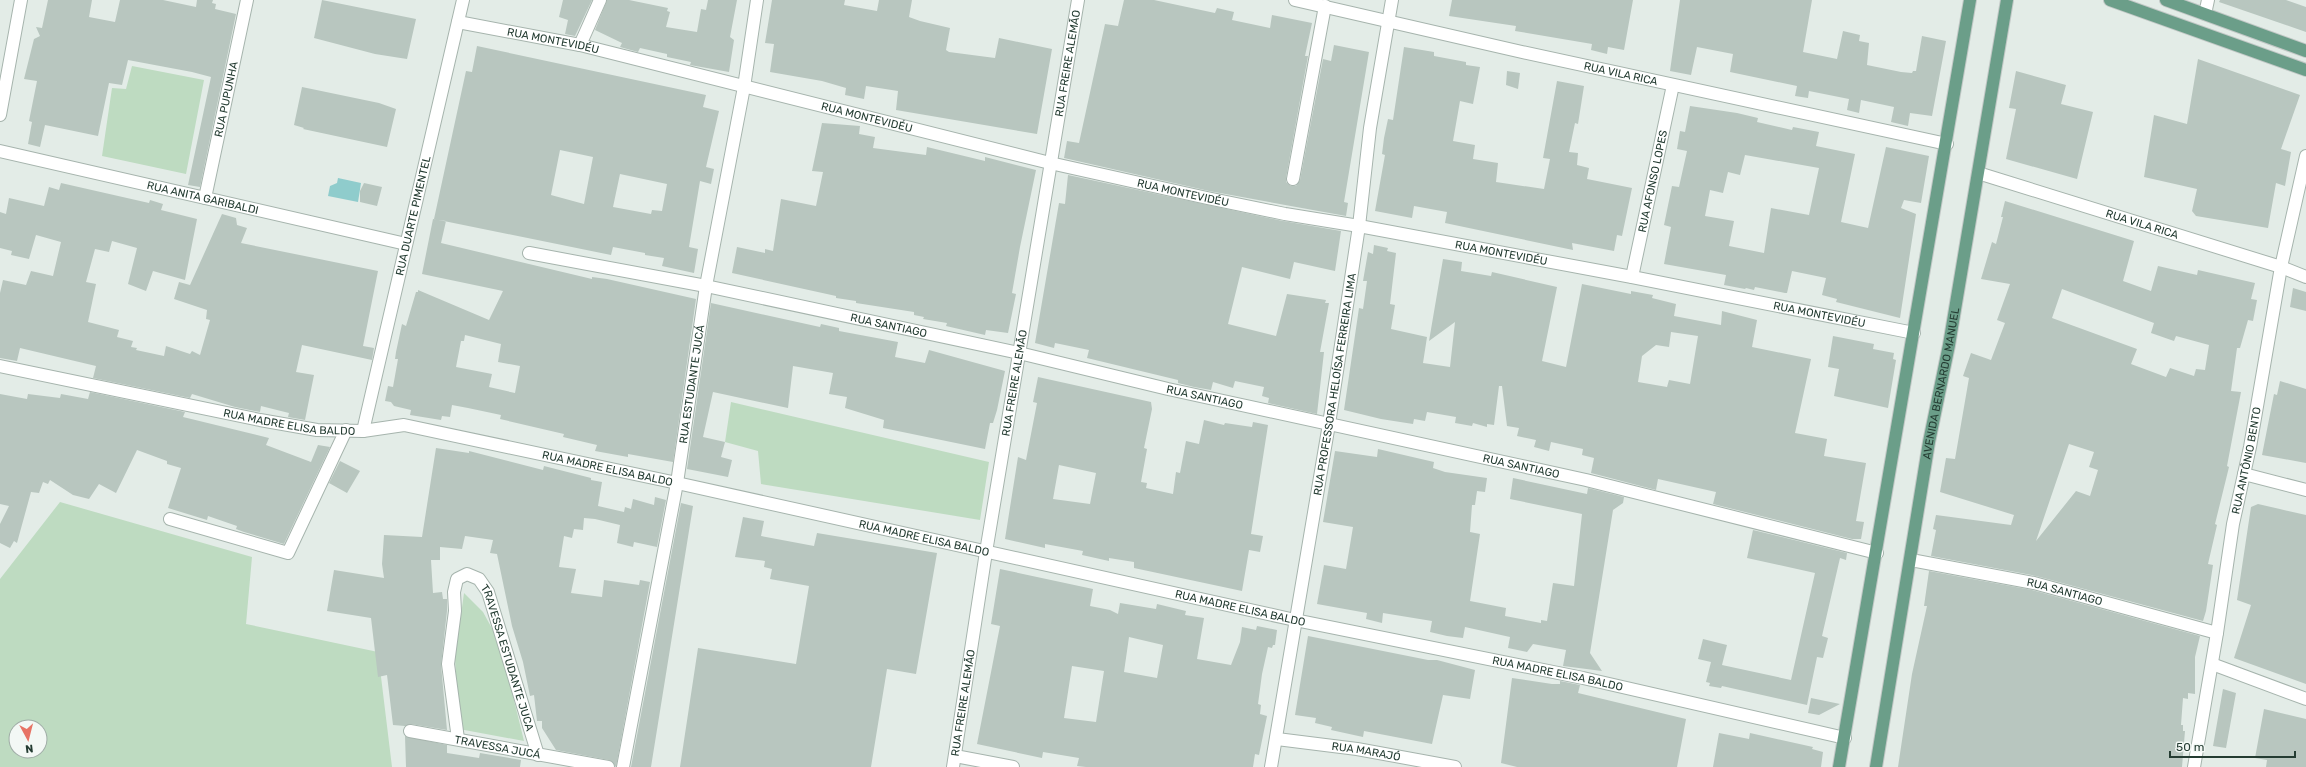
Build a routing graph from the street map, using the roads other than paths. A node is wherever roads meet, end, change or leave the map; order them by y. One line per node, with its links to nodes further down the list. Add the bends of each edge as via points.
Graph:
1 (21, 0): 23 (street)
2 (247, 0): 30 (street, RUA PUPUNHA)
3 (463, 0): 17 (street, RUA DUARTE PIMENTEL)
4 (600, 0): 18 (street)
5 (757, 0): 22 (street, RUA ESTUDANTE JUCÁ)
6 (1078, 0): 27 (street, RUA FREIRE ALEMÃO)
7 (1295, 0): 14 (street, RUA VILA RICA)
8 (1392, 0): 16 (street, RUA PROFESSORA HELOÍSA FERREIRA LIMA)
9 (1970, 0): 24 (main road)
10 (2008, 0): 28 (main road, AVENIDA BERNARDO MANUEL)
11 (2110, 0): 20 (main road)
12 (2166, 0): 15 (main road)
13 (2208, 0): 15 (street)
14 (1325, 6): 16 (street, RUA VILA RICA); 29 (street)
15 (2205, 14): 19 (main road)
16 (1389, 20): 21 (street, RUA VILA RICA); 31 (street, RUA PROFESSORA HELOÍSA FERREIRA LIMA, via 1370,128)
17 (458, 22): 18 (street, RUA MONTEVIDÉU); 32 (street, RUA DUARTE PIMENTEL)
18 (580, 44): 22 (street, RUA MONTEVIDÉU)
19 (2306, 51)
20 (2306, 70)
21 (1673, 85): 24 (street, RUA VILA RICA); 35 (street, RUA AFONSO LOPES)
22 (744, 87): 27 (street, RUA MONTEVIDÉU); 37 (street, RUA ESTUDANTE JUCÁ)
23 (0, 116)
24 (1947, 144): 38 (main road)
25 (0, 151): 30 (street, RUA ANITA GARIBALDI)
26 (2306, 156): 34 (street, RUA ANTÔNIO BENTO)
27 (1050, 163): 31 (street, RUA MONTEVIDÉU, via 1285,214); 39 (street, RUA FREIRE ALEMÃO)
28 (1978, 173): 34 (street, RUA VILA RICA); 50 (main road, AVENIDA BERNARDO MANUEL, via 1949,345 1929,442)
29 (1293, 179)
30 (205, 198): 32 (street, RUA ANITA GARIBALDI)
31 (1359, 226): 35 (street, RUA MONTEVIDÉU); 41 (street, RUA PROFESSORA HELOÍSA FERREIRA LIMA)
32 (406, 244): 43 (street, RUA DUARTE PIMENTEL)
33 (529, 253): 37 (street, RUA SANTIAGO)
34 (2281, 267): 36 (street, RUA VILA RICA); 44 (street, RUA ANTÔNIO BENTO)
35 (1632, 277): 38 (street, RUA MONTEVIDÉU)
36 (2306, 277)
37 (706, 286): 39 (street, RUA SANTIAGO); 45 (street, RUA ESTUDANTE JUCÁ)
38 (1914, 333): 49 (main road)
39 (1019, 353): 41 (street, RUA SANTIAGO); 48 (street, RUA FREIRE ALEMÃO)
40 (0, 366): 42 (street, RUA MADRE ELISA BALDO, via 260,420 317,430)
41 (1329, 424): 49 (street, RUA SANTIAGO, via 1586,480); 51 (street, RUA PROFESSORA HELOÍSA FERREIRA LIMA)
42 (346, 430): 43 (street, RUA MADRE ELISA BALDO); 47 (street, via 288,553)
43 (364, 431): 45 (street, RUA MADRE ELISA BALDO, via 404,425)
44 (2244, 474): 46 (street); 52 (street, RUA ANTÔNIO BENTO, via 2233,524)
45 (677, 483): 48 (street, RUA MADRE ELISA BALDO); 62 (street, RUA ESTUDANTE JUCÁ)
46 (2306, 490)
47 (170, 519)
48 (986, 552): 51 (street, RUA MADRE ELISA BALDO); 60 (street, RUA FREIRE ALEMÃO)
49 (1877, 553): 57 (main road)
50 (1911, 560): 52 (street, RUA SANTIAGO, via 2034,583); 67 (main road, AVENIDA BERNARDO MANUEL)
51 (1295, 620): 57 (street, RUA MADRE ELISA BALDO, via 1583,678); 58 (street, RUA PROFESSORA HELOÍSA FERREIRA LIMA)
52 (2217, 633): 53 (street, RUA ANTÔNIO BENTO)
53 (2212, 664): 54 (street); 68 (street, RUA ANTÔNIO BENTO)
54 (2306, 699)
55 (410, 731): 56 (street, TRAVESSA JUCÁ)
56 (458, 738): 59 (street, TRAVESSA JUCÁ); 59 (street, TRAVESSA ESTUDANTE JUCA, via 448,664 455,611 454,592 457,579 467,574 479,579 488,592)
57 (1845, 738): 66 (main road)
58 (1277, 739): 64 (street, RUA PROFESSORA HELOÍSA FERREIRA LIMA); 65 (street, RUA MARAJÓ, via 1357,749)
59 (538, 755): 61 (street, TRAVESSA JUCÁ)
60 (954, 761): 63 (street)
61 (608, 767)
62 (623, 767)
63 (1013, 767)
64 (1272, 767)
65 (1455, 767)
66 (1839, 767)
67 (1876, 767)
68 (2194, 767)

